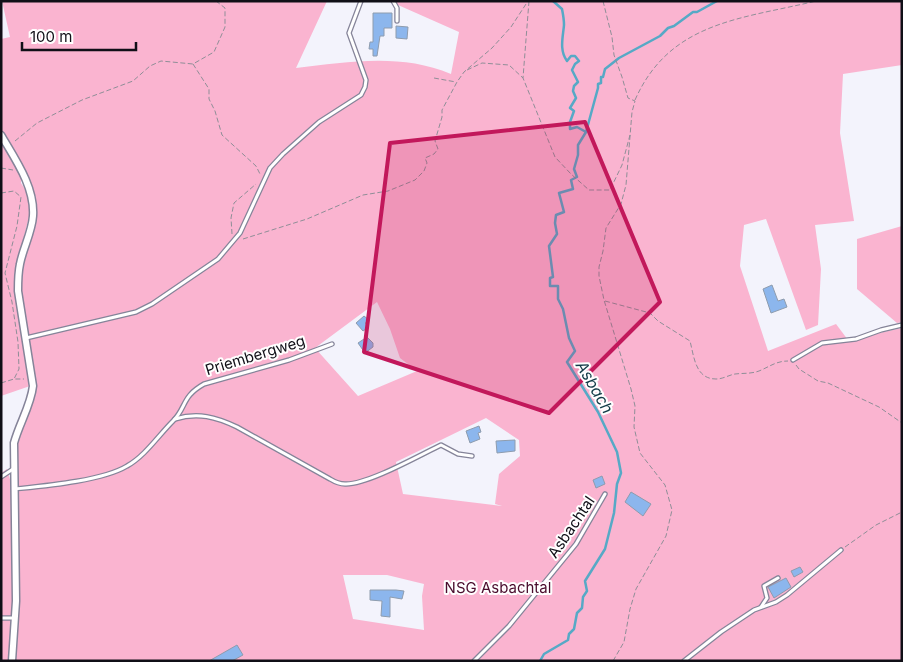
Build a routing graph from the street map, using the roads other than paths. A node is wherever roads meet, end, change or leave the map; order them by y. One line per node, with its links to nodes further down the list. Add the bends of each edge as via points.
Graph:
1 (361, 1): 6 (lane, via 349,33 366,80 364,92 319,122 270,168 247,220 218,259 145,309)
2 (393, 1): 3 (lane, via 397,8)
3 (397, 21)
4 (1, 135): 6 (street, via 21,171 33,204 33,217 18,277)
5 (902, 325): 8 (lane, via 856,339 822,343)
6 (26, 338): 11 (street, via 32,378 30,400 14,443)
7 (332, 344): 9 (lane, Priembergweg, via 204,384 187,396)
8 (793, 360)
9 (175, 419): 10 (lane, via 197,415 222,420 330,479 346,484 365,480 441,445 458,454); 13 (lane, Priembergweg, via 137,459 117,471 78,481)
10 (472, 456)
11 (13, 469): 12 (lane); 13 (street)
12 (1, 477)
13 (15, 489): 19 (street)
14 (605, 494): 21 (lane, Asbachtal, via 576,544 509,626)
15 (841, 550): 17 (lane, via 792,591)
16 (778, 578): 17 (lane, via 764,586 767,598)
17 (760, 608): 22 (lane, via 721,632)
18 (1, 618): 19 (lane)
19 (15, 618): 20 (street)
20 (12, 661)
21 (474, 661)
22 (684, 661)

